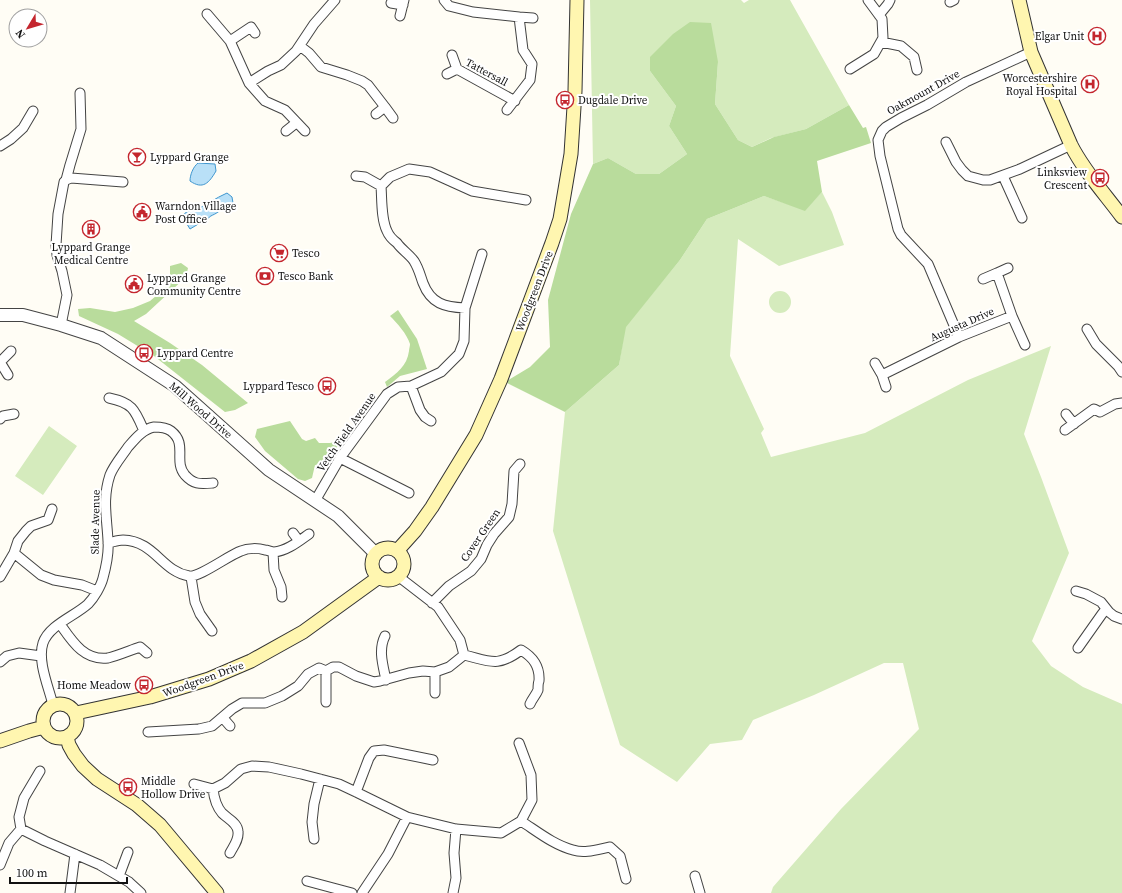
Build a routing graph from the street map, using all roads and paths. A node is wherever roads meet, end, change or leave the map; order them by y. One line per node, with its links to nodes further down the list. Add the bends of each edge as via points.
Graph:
1 (335, 0): 18 (street, via 314,24)
2 (444, 0): 9 (street, via 449,6)
3 (577, 0): 85 (main road, Woodgreen Drive, via 571,154 560,219 501,379 476,435 432,507)
4 (868, 0): 11 (street)
5 (890, 0): 11 (street)
6 (1019, 0): 19 (main road)
7 (403, 2): 8 (street); 12 (street)
8 (391, 3)
9 (460, 4): 13 (street, via 473,12)
10 (207, 14): 16 (street)
11 (879, 15): 17 (street, via 882,19)
12 (400, 16)
13 (519, 17): 14 (street); 27 (street, via 523,50 532,64 530,80)
14 (533, 18)
15 (251, 27): 16 (street)
16 (230, 42): 25 (street)
17 (881, 42): 22 (street, via 874,54); 23 (street, via 901,46 914,57)
18 (300, 46): 25 (street, via 281,65); 28 (street, via 321,67 368,85)
19 (1031, 52): 37 (main road); 56 (street, Oakmount Drive, via 966,82 886,127 878,140 898,229 928,264)
20 (452, 56): 21 (street)
21 (457, 69): 24 (street, Tattersall); 27 (street, Tattersall)
22 (850, 69)
23 (917, 70)
24 (447, 74)
25 (249, 83): 33 (street, via 265,101 285,110)
26 (80, 93): 41 (street, via 81,129)
27 (515, 101): 29 (street)
28 (385, 107): 31 (street); 32 (street)
29 (507, 110)
30 (33, 111): 38 (street, via 23,128)
31 (376, 114)
32 (393, 118)
33 (296, 123): 34 (street); 35 (street)
34 (286, 131)
35 (305, 131)
36 (946, 142): 40 (street, via 956,162 968,176 990,180)
37 (1071, 145): 40 (street); 45 (main road)
38 (0, 146)
39 (356, 176): 43 (street, via 365,177)
40 (1003, 176): 46 (street)
41 (66, 180): 42 (street, via 70,178); 54 (street, via 60,199 56,238 57,254 67,295)
42 (123, 182)
43 (381, 186): 44 (street, via 390,177 409,170 430,172 472,191); 51 (street, via 387,232 419,268 427,293 437,302 449,307)
44 (526, 200)
45 (1122, 217)
46 (1022, 218)
47 (482, 254): 51 (street, Vetch Field Avenue)
48 (1008, 268): 49 (street)
49 (997, 273): 50 (street); 53 (street, Augusta Drive)
50 (983, 279)
51 (465, 308): 64 (street, Vetch Field Avenue, via 464,341 459,354 441,372)
52 (0, 315): 54 (street, Mill Wood Drive, via 23,315)
53 (1012, 316): 56 (street, Augusta Drive); 57 (street)
54 (61, 325): 79 (street, Mill Wood Drive, via 101,338 175,386 269,470)
55 (1087, 329): 61 (street, via 1096,344)
56 (959, 337): 63 (street, Augusta Drive)
57 (1025, 345)
58 (11, 351): 59 (street)
59 (0, 362): 62 (street)
60 (875, 363): 63 (street)
61 (1122, 372)
62 (8, 375)
63 (882, 376): 65 (street)
64 (411, 386): 71 (street, via 420,410 425,418); 75 (street, Vetch Field Avenue, via 398,387 387,394)
65 (886, 387)
66 (109, 398): 74 (street, via 127,403)
67 (1122, 403): 72 (street, via 1100,412 1094,409)
68 (14, 414): 70 (street)
69 (1066, 414): 72 (street)
70 (0, 419)
71 (431, 421)
72 (1074, 424): 73 (street)
73 (1065, 430)
74 (144, 431): 77 (street, via 154,427 168,429 177,436 182,471 191,481); 84 (street, Slade Avenue, via 131,444 110,474 105,513)
75 (340, 458): 78 (street); 79 (street, Vetch Field Avenue)
76 (520, 464): 96 (street, Cover Green, via 514,471 512,504 508,517 471,571 448,586)
77 (213, 483)
78 (409, 493)
79 (315, 501): 88 (street, Mill Wood Drive, via 338,516)
80 (52, 509): 87 (street, via 52,522 31,526 18,541)
81 (293, 533): 83 (street)
82 (309, 534): 83 (street)
83 (299, 541): 86 (street, via 284,550)
84 (108, 543): 91 (street, via 122,540 144,545 169,568); 93 (street, Slade Avenue, via 103,578)
85 (397, 551): 88 (main road, via 386,549); 89 (main road, via 404,560)
86 (273, 552): 91 (street, via 263,549 242,550); 95 (street, via 274,570)
87 (14, 553): 90 (street); 93 (street, via 41,575)
88 (376, 554): 92 (main road, via 373,566)
89 (400, 575): 92 (main road, via 392,580); 96 (street)
90 (0, 577)
91 (190, 577): 100 (street, via 195,602)
92 (379, 577): 114 (main road, Woodgreen Drive, via 303,632 251,662 209,679 150,697)
93 (97, 591): 99 (street, Slade Avenue, via 89,603)
94 (1076, 591): 97 (street, via 1101,602)
95 (282, 597)
96 (432, 602): 104 (street, via 460,640)
97 (1106, 609): 98 (street); 102 (street)
98 (1122, 619)
99 (60, 624): 103 (street, via 81,651 94,657 108,658 140,647); 105 (street, Slade Avenue, via 49,632 43,643)
100 (212, 631)
101 (385, 636): 109 (street, via 382,641 381,658)
102 (1078, 648)
103 (147, 653)
104 (464, 655): 108 (street, via 449,667); 112 (street, via 487,662 500,661 512,657 521,650 532,657 539,674 538,690)
105 (41, 656): 106 (street, via 20,653 7,656); 113 (street, Slade Avenue)
106 (0, 662)
107 (326, 671): 109 (street, via 339,667 374,682); 111 (street); 115 (street, via 319,668 308,674 298,686 282,696 265,702 242,703 232,708)
108 (435, 672): 109 (street, via 409,673); 110 (street)
109 (386, 680)
110 (435, 693)
111 (326, 702)
112 (530, 704)
113 (53, 705): 114 (main road, via 70,706); 117 (main road, via 46,711)
114 (76, 712): 119 (main road, via 76,730)
115 (223, 718): 116 (street); 118 (street, via 212,726 198,730)
116 (230, 726)
117 (44, 727): 119 (main road, via 50,734 59,738); 120 (main road)
118 (148, 732)
119 (67, 737): 145 (main road, via 74,754 83,766 160,825)
120 (0, 741)
121 (519, 743): 131 (street, via 531,775 532,800)
122 (433, 760): 129 (street, via 384,750 374,751)
123 (40, 771): 125 (street)
124 (320, 779): 128 (street, via 269,767 252,766 241,769); 129 (street); 134 (street, via 312,822)
125 (34, 782): 127 (street); 132 (street, via 24,798 19,817)
126 (194, 784): 128 (street)
127 (42, 787)
128 (213, 789): 136 (street, via 214,800 221,812 235,824 238,832 237,841)
129 (356, 792): 130 (street)
130 (407, 817): 133 (street); 147 (street, via 388,854)
131 (521, 821): 133 (street, via 501,833); 141 (street, via 551,841 574,851 610,847 620,856)
132 (21, 829): 137 (street); 138 (street, via 9,843)
133 (456, 829): 148 (street, via 456,878)
134 (314, 839)
135 (128, 852): 139 (street)
136 (230, 853)
137 (75, 854): 139 (street); 143 (street)
138 (0, 866)
139 (119, 876): 144 (street)
140 (695, 876): 149 (street)
141 (626, 879)
142 (308, 881): 146 (street)
143 (70, 893)
144 (141, 893)
145 (217, 893)
146 (352, 893)
147 (362, 893)
148 (453, 893)
149 (700, 893)

